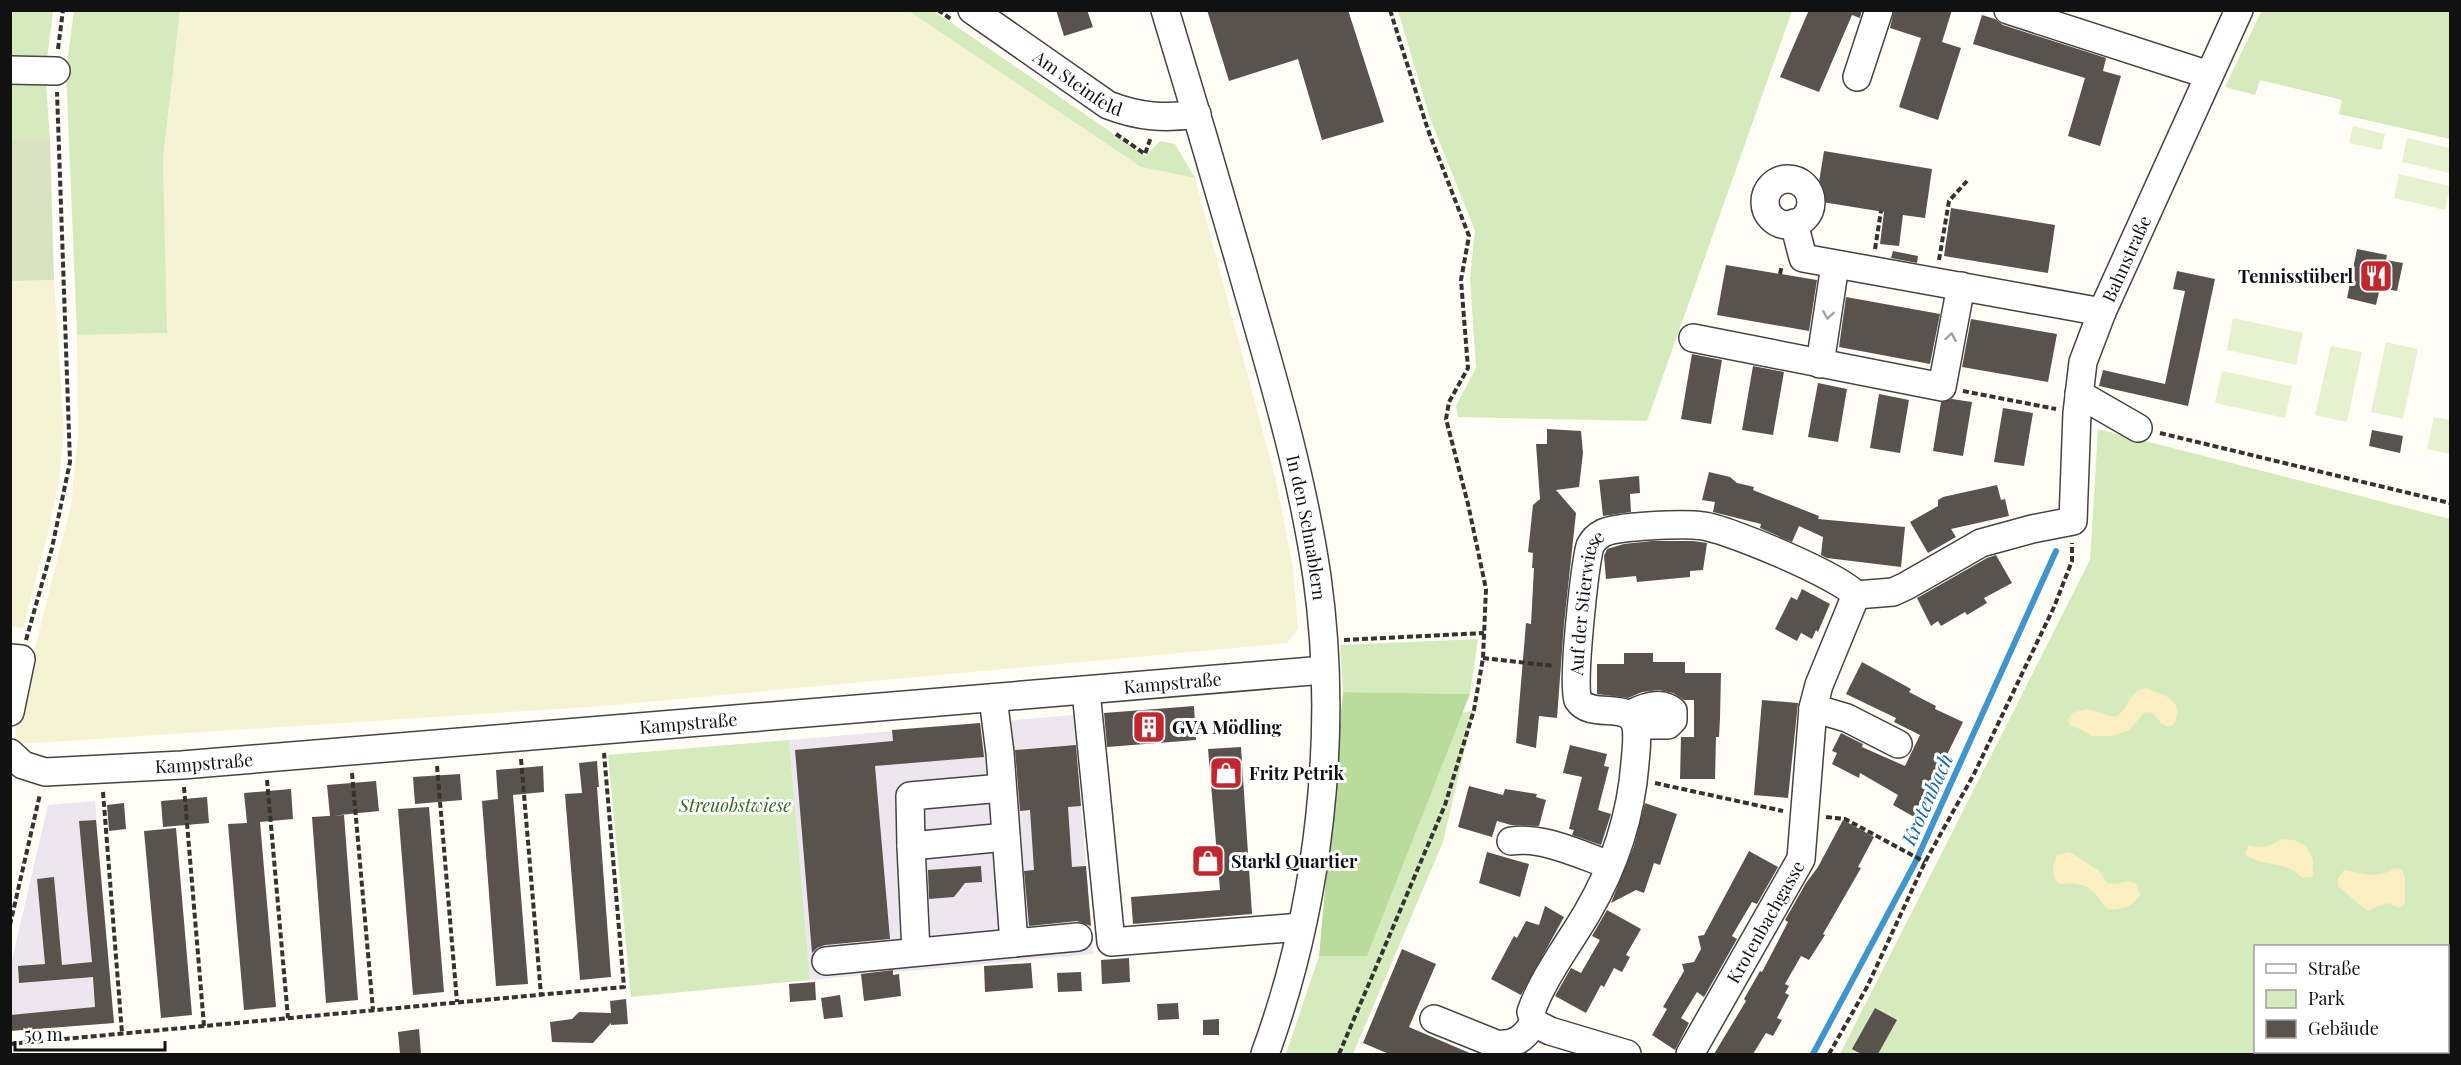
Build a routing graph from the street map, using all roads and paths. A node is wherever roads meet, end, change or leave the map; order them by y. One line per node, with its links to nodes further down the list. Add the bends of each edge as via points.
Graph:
1 (63, 10): 9 (path)
2 (972, 10): 12 (street, Am Steinfeld, via 1108,105 1157,118)
3 (1166, 10): 12 (street, In den Schnablern)
4 (1390, 10): 28 (path, via 1428,130 1469,236 1461,280 1468,368 1449,402 1446,419 1486,589)
5 (1879, 10): 10 (street)
6 (2008, 10): 11 (street)
7 (2239, 10): 11 (street, Bahnstraße)
8 (10, 70): 9 (street)
9 (56, 71): 30 (path, via 70,462 52,548)
10 (1857, 77)
11 (2207, 86): 19 (street, Bahnstraße, via 2135,252)
12 (1197, 114): 29 (street, In den Schnablern, via 1284,414 1305,506)
13 (1967, 181): 18 (path, via 1949,201)
14 (1881, 211): 17 (path)
15 (1794, 223): 16 (street, via 1793,257)
16 (1835, 265): 17 (street); 21 (street, one-way to 21)
17 (1871, 270): 18 (street)
18 (1948, 284): 19 (street); 22 (street, one-way to 18)
19 (2102, 312): 23 (street, Bahnstraße, via 2083,362)
20 (1693, 338): 21 (street)
21 (1820, 364): 22 (street)
22 (1942, 387): 23 (path)
23 (2078, 404): 24 (street); 26 (street, Bahnstraße)
24 (2138, 428): 25 (path)
25 (2451, 503)
26 (2073, 521): 27 (street, via 1981,543 1893,592); 54 (path, via 2072,561 2054,608 1974,774)
27 (1856, 595): 32 (street, Auf der Stierwiese, via 1830,577 1714,528 1676,525 1611,531 1594,539 1590,546); 36 (street, Krotenbachgasse)
28 (1484, 633): 29 (path); 31 (path)
29 (1323, 639): 33 (street, In den Schnablern)
30 (16, 658): 37 (street)
31 (1483, 658): 32 (path); 72 (path, via 1474,710 1445,805)
32 (1576, 668): 48 (street, Auf der Stierwiese, via 1579,702 1632,720)
33 (1324, 669): 34 (street, Kampstraße); 57 (street, In den Schnablern, via 1325,738 1320,803)
34 (1086, 691): 35 (street, Kampstraße); 57 (street, via 1111,942)
35 (993, 698): 38 (street, Kampstraße); 49 (street)
36 (1813, 708): 41 (street, via 1847,718); 50 (street, Krotenbachgasse)
37 (10, 712)
38 (602, 731): 39 (street, Kampstraße); 62 (path, via 624,987)
39 (520, 737): 40 (street, Kampstraße); 62 (path)
40 (435, 744): 42 (street, Kampstraße); 63 (path)
41 (1898, 744)
42 (350, 751): 44 (street, Kampstraße); 64 (path)
43 (10, 753): 47 (street, via 23,765)
44 (265, 758): 45 (street, Kampstraße); 65 (path)
45 (182, 765): 46 (street, Kampstraße); 68 (path)
46 (101, 770): 47 (street, Kampstraße); 69 (path)
47 (49, 772): 56 (path)
48 (1634, 778): 50 (path); 55 (street, Auf der Stierwiese, via 1628,814)
49 (1002, 788): 51 (street); 53 (street, via 910,796)
50 (1805, 815): 54 (path, via 1845,819); 74 (street, Krotenbachgasse, via 1803,849 1796,869)
51 (1006, 837): 53 (street); 59 (street)
52 (1511, 842): 55 (street, via 1536,841)
53 (911, 846): 60 (street)
54 (1925, 862): 75 (path, via 1867,987)
55 (1610, 865): 67 (street, Auf der Stierwiese, via 1601,889 1533,1007)
56 (10, 925)
57 (1301, 927): 71 (street, In den Schnablern)
58 (1078, 936): 59 (street)
59 (1014, 943): 60 (street)
60 (916, 952): 61 (street)
61 (826, 961)
62 (541, 995): 63 (path)
63 (457, 1002): 64 (path)
64 (373, 1010): 65 (path)
65 (288, 1018): 68 (path)
66 (1434, 1019): 67 (street, via 1507,1045 1518,1042)
67 (1534, 1023): 73 (street)
68 (204, 1026): 69 (path)
69 (122, 1033): 70 (path)
70 (10, 1044)
71 (1265, 1054)
72 (1339, 1054)
73 (1628, 1054)
74 (1690, 1054)
75 (1829, 1054)

